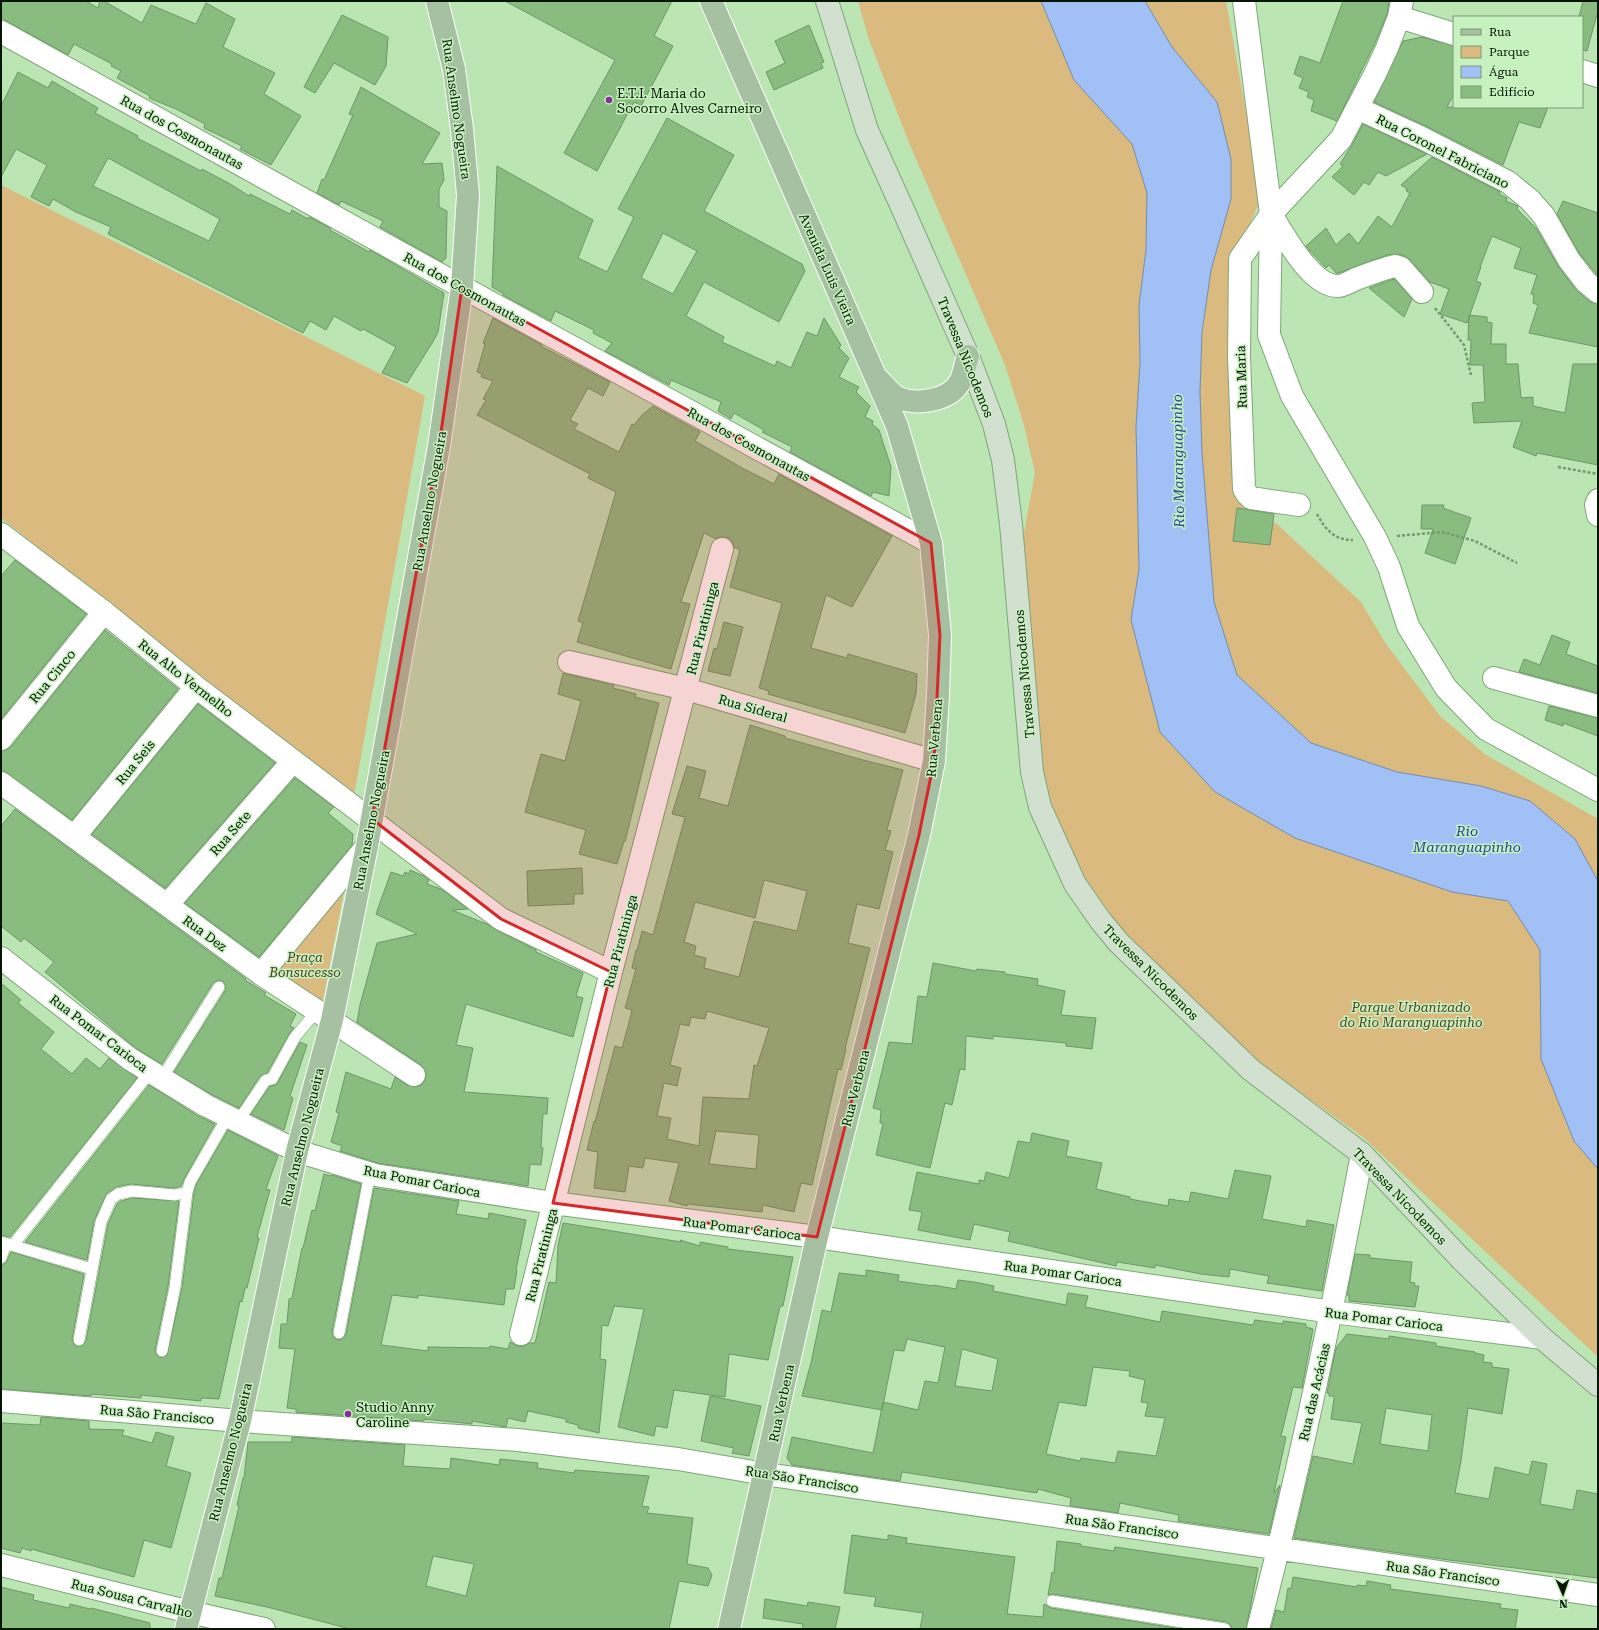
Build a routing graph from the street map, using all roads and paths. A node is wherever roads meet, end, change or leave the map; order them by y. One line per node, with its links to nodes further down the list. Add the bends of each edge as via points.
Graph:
1 (437, 1): 12 (main road, Rua Anselmo Nogueira, via 454,69 468,195)
2 (711, 1): 17 (main road, Avenida Luís Vieira)
3 (827, 1): 15 (main road, Travessa Nicodemos, via 867,130)
4 (1244, 1): 11 (street)
5 (1400, 9): 7 (street); 10 (street, Rua Maria, via 1375,74)
6 (1, 32): 12 (street, Rua dos Cosmonautas)
7 (1453, 34)
8 (1583, 71): 9 (street)
9 (1598, 76)
10 (1357, 108): 11 (street, Rua Maria, via 1342,139); 14 (street, Rua Coronel Fabriciano, via 1508,182 1530,200 1544,216 1569,260 1586,282)
11 (1271, 214): 13 (street, via 1294,251 1323,282 1331,286 1341,286 1395,266 1401,268); 21 (street, Rua Maria, via 1240,259 1239,357 1244,489 1251,498); 23 (street, via 1269,335 1292,396)
12 (462, 287): 25 (street, Rua dos Cosmonautas); 39 (main road, Rua Anselmo Nogueira, via 439,446)
13 (1422, 292): 16 (path, via 1464,345)
14 (1598, 292)
15 (968, 356): 17 (main road, via 961,381 950,392 932,400 914,401 896,397); 52 (main road, Travessa Nicodemos, via 994,424 1003,460 1011,524 1032,772 1040,807 1073,878 1100,920 1119,943 1251,1070)
16 (1471, 375)
17 (875, 377): 25 (main road, Avenida Luís Vieira, via 897,426)
18 (1558, 467): 19 (path)
19 (1598, 474)
20 (1598, 500): 22 (street)
21 (1299, 505): 23 (path, via 1313,508 1325,528 1340,539)
22 (1598, 515)
23 (1375, 537): 27 (path, via 1442,532 1475,541); 38 (street, via 1389,567 1408,626 1446,688 1486,729)
24 (4, 543): 28 (street, Rua Alto Vermelho)
25 (931, 543): 36 (main road, Rua Verbena, via 940,635)
26 (722, 549): 32 (street, Rua Piratininga)
27 (1517, 563)
28 (104, 612): 31 (street, Rua Alto Vermelho); 34 (street, Rua Cinco)
29 (569, 662): 32 (street, Rua Sideral)
30 (1494, 678): 33 (street)
31 (196, 687): 35 (street, Rua Alto Vermelho); 40 (street, Rua Seis)
32 (686, 689): 36 (street, Rua Sideral); 44 (street, Rua Piratininga)
33 (1598, 706)
34 (1, 739)
35 (293, 761): 39 (street, Rua Alto Vermelho); 42 (street, Rua Sete)
36 (934, 761): 56 (main road, Rua Verbena, via 919,835)
37 (1, 783): 40 (street, Rua Dez)
38 (1598, 790)
39 (372, 819): 41 (main road, Rua Anselmo Nogueira); 44 (street, Rua Alto Vermelho, via 501,919)
40 (74, 837): 42 (street, Rua Dez)
41 (367, 846): 45 (street); 47 (main road, Rua Anselmo Nogueira)
42 (167, 905): 45 (street, Rua Dez)
43 (1, 958): 48 (street, Rua Pomar Carioca, via 130,1060)
44 (611, 972): 55 (street, Rua Piratininga)
45 (261, 974): 47 (street, Rua Dez)
46 (219, 987): 48 (lane)
47 (324, 1015): 49 (street, Rua Dez); 50 (lane, via 296,1038 272,1079 266,1080); 51 (main road, Rua Anselmo Nogueira)
48 (156, 1075): 50 (street, Rua Pomar Carioca); 57 (lane)
49 (414, 1075)
50 (233, 1119): 51 (street, Rua Pomar Carioca); 54 (lane, via 190,1182)
51 (297, 1151): 53 (street, Rua Pomar Carioca); 68 (main road, Rua Anselmo Nogueira)
52 (1362, 1154): 60 (street, Rua das Acácias); 63 (main road, Travessa Nicodemos, via 1462,1260)
53 (370, 1173): 55 (street, Rua Pomar Carioca); 61 (lane)
54 (187, 1192): 59 (lane, via 175,1195 132,1191 118,1194 111,1199 101,1222); 65 (lane, via 175,1287)
55 (553, 1204): 56 (street, Rua Pomar Carioca); 62 (street, Rua Piratininga)
56 (817, 1237): 60 (street, Rua Pomar Carioca); 69 (main road, Rua Verbena)
57 (7, 1244): 58 (lane); 59 (lane)
58 (1, 1258)
59 (92, 1268): 64 (lane)
60 (1332, 1312): 63 (street, Rua Pomar Carioca); 70 (street, Rua das Acácias)
61 (339, 1333)
62 (521, 1334)
63 (1542, 1338): 66 (main road, Travessa Nicodemos)
64 (79, 1340)
65 (162, 1351)
66 (1598, 1385)
67 (1, 1401): 68 (street, Rua São Francisco)
68 (240, 1421): 69 (street, Rua São Francisco, via 518,1440 678,1459); 74 (main road, Rua Anselmo Nogueira)
69 (765, 1474): 70 (street, Rua São Francisco); 76 (main road, Rua Verbena)
70 (1279, 1549): 72 (street, Rua São Francisco); 78 (street, Rua das Acácias)
71 (1, 1566): 74 (street, Rua Sousa Carvalho)
72 (1598, 1595)
73 (1052, 1601): 77 (lane)
74 (188, 1621): 75 (street, Rua Sousa Carvalho)
75 (264, 1629)
76 (729, 1629)
77 (1225, 1629)
78 (1258, 1629)

